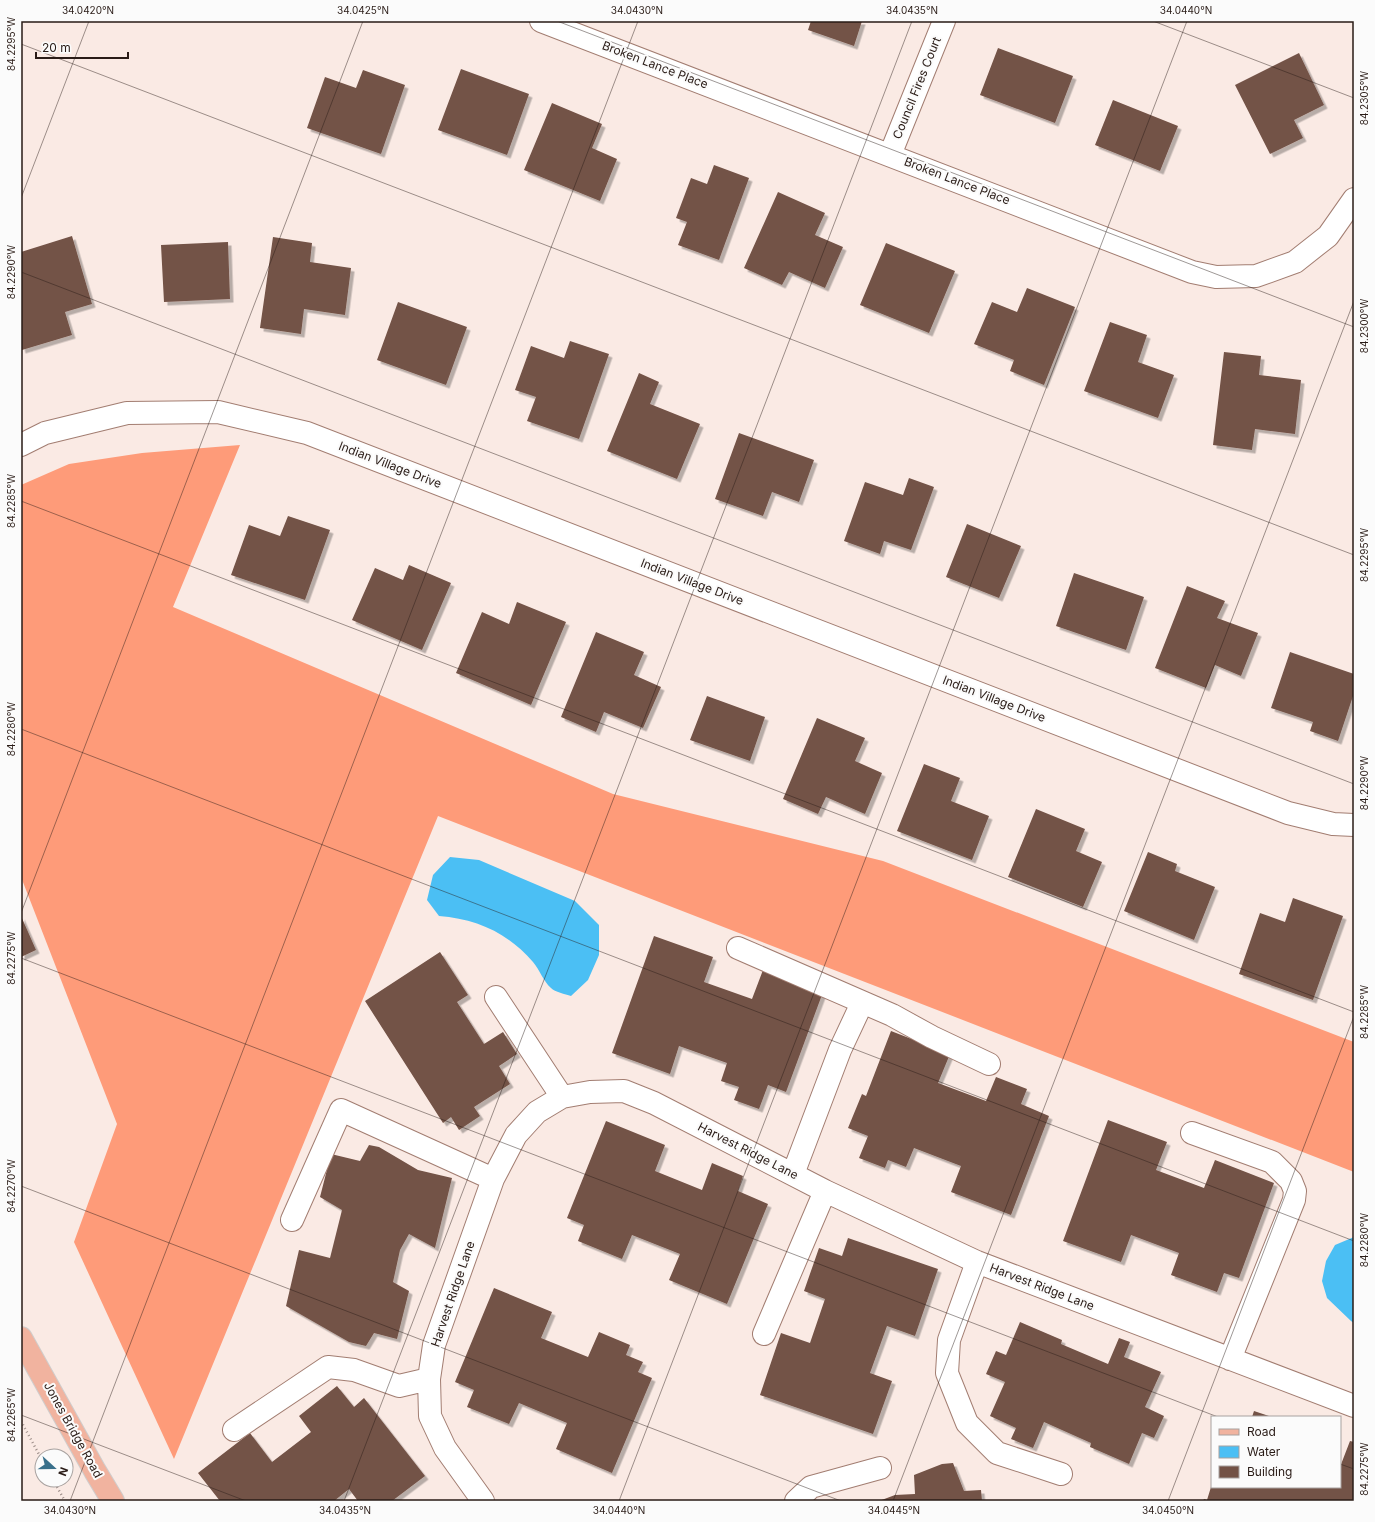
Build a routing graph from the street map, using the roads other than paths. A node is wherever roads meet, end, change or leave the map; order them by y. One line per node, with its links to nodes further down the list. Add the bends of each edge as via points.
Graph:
1 (541, 21): 3 (street, Broken Lance Place)
2 (944, 21): 3 (street, Council Fires Court)
3 (890, 155): 4 (street, Broken Lance Place, via 1192,272 1216,277 1256,276 1294,262 1328,236)
4 (1353, 204)
5 (21, 445): 6 (street, Indian Village Drive, via 45,433 127,413 218,412 307,433 1288,813 1333,824)
6 (1354, 825)
7 (738, 948): 9 (street)
8 (496, 998): 11 (street)
9 (862, 1003): 10 (street, via 892,1015); 13 (street, via 840,1050)
10 (988, 1064)
11 (562, 1097): 13 (street, Harvest Ridge Lane, via 590,1092 624,1091 654,1103); 14 (street, Harvest Ridge Lane, via 537,1112 516,1135)
12 (1192, 1133): 20 (street, via 1272,1162 1291,1181 1295,1191 1294,1200)
13 (793, 1174): 15 (street, Harvest Ridge Lane)
14 (493, 1179): 16 (street, via 341,1110); 21 (street, Harvest Ridge Lane, via 434,1345)
15 (825, 1191): 17 (street, Harvest Ridge Lane); 18 (street)
16 (292, 1220)
17 (977, 1262): 20 (street, Harvest Ridge Lane); 25 (street, via 949,1340 947,1373 967,1424 997,1453)
18 (764, 1334)
19 (21, 1338): 26 (main road, Jones Bridge Road)
20 (1230, 1359): 22 (street, Harvest Ridge Lane)
21 (429, 1379): 23 (street, via 399,1386 354,1370 328,1367); 27 (street, Harvest Ridge Lane, via 430,1416 445,1448)
22 (1354, 1406)
23 (234, 1430)
24 (880, 1468): 28 (street, via 811,1487)
25 (1061, 1474)
26 (114, 1501)
27 (483, 1501)
28 (796, 1501)

